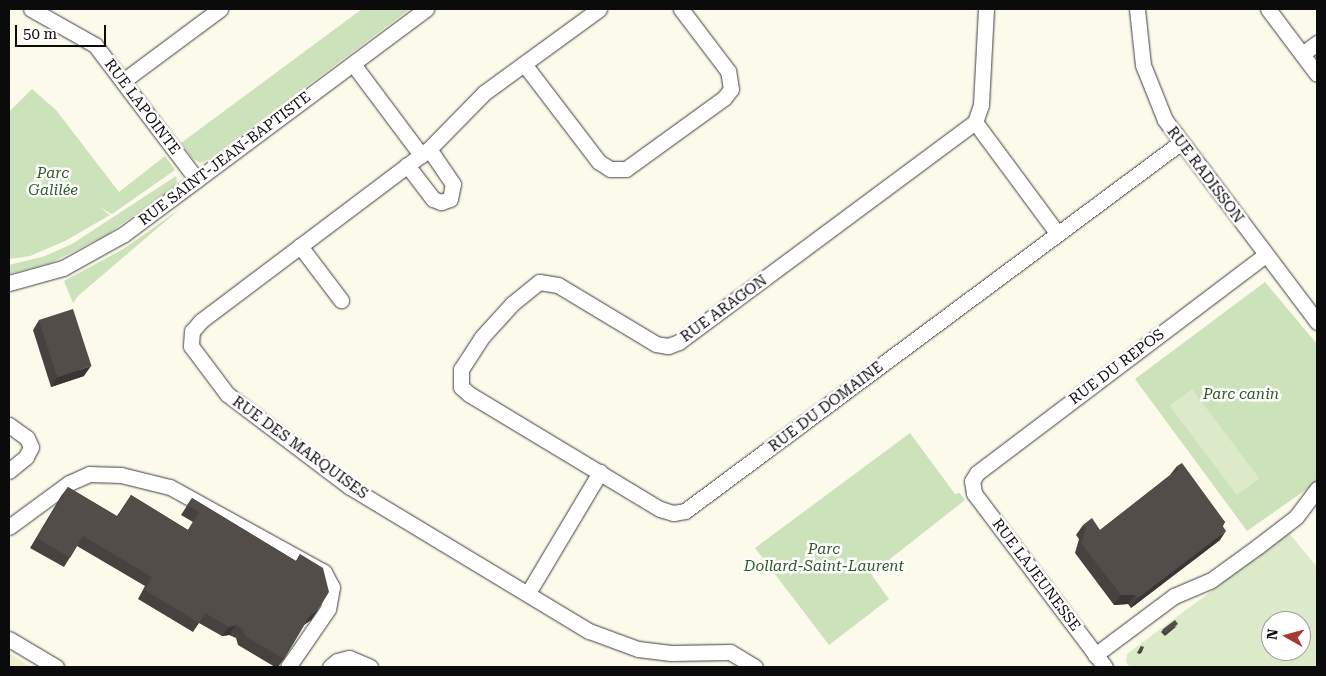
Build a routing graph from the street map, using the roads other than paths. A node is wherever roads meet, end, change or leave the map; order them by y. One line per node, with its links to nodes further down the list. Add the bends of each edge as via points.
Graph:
1 (31, 9): 14 (street, RUE LAPOINTE, via 92,42)
2 (220, 9): 14 (street)
3 (426, 9): 11 (street, RUE SAINT-JEAN-BAPTISTE)
4 (599, 9): 12 (street, RUE DES MARQUISES)
5 (681, 9): 12 (street, via 728,71 731,89 724,98 626,169 610,169 599,162)
6 (986, 9): 15 (street, via 981,105)
7 (1137, 9): 16 (street, RUE RADISSON, via 1138,42 1146,77 1159,110)
8 (1268, 9): 10 (street)
9 (1317, 43): 10 (street)
10 (1302, 54): 13 (street)
11 (353, 64): 17 (street); 19 (street, RUE SAINT-JEAN-BAPTISTE)
12 (524, 64): 17 (street, RUE DES MARQUISES, via 481,96)
13 (1317, 74)
14 (123, 81): 19 (street, RUE LAPOINTE)
15 (975, 122): 20 (street); 26 (street, RUE ARAGON, via 679,342 668,346 656,344 558,285 543,282 532,286 490,326 463,366)
16 (1180, 143): 20 (street, RUE DU DOMAINE); 22 (street, RUE RADISSON)
17 (425, 152): 18 (street, RUE DES MARQUISES); 18 (street, via 453,184 450,198 441,202 433,199)
18 (407, 165): 21 (street, RUE DES MARQUISES)
19 (197, 180): 23 (street, RUE SAINT-JEAN-BAPTISTE, via 97,251 54,271)
20 (1058, 234): 29 (street, RUE DU DOMAINE, via 690,509 677,513 664,511)
21 (300, 246): 24 (street); 33 (street, RUE DES MARQUISES, via 195,325 190,338 194,352 226,394 350,488)
22 (1265, 255): 25 (street, RUE RADISSON); 30 (street, RUE DU REPOS, via 977,473)
23 (9, 283)
24 (341, 300)
25 (1317, 322)
26 (459, 380): 29 (street, RUE DU DOMAINE, via 468,394)
27 (9, 425): 28 (street, via 27,438 31,447 26,457)
28 (9, 471)
29 (600, 472): 33 (street)
30 (972, 481): 35 (street, RUE LAJEUNESSE, via 974,493)
31 (1317, 489): 35 (street, via 1296,517 1257,547 1210,581 1174,596)
32 (9, 527): 37 (street, via 69,483 90,474 121,475 170,487 324,572 332,587 328,609)
33 (528, 593): 40 (street, RUE DES MARQUISES, via 612,641 671,653 730,652)
34 (9, 639): 36 (street)
35 (1095, 654): 41 (street, RUE LAJEUNESSE)
36 (56, 667)
37 (288, 667)
38 (330, 667): 39 (street, via 349,658)
39 (370, 667)
40 (755, 667)
41 (1105, 667)

